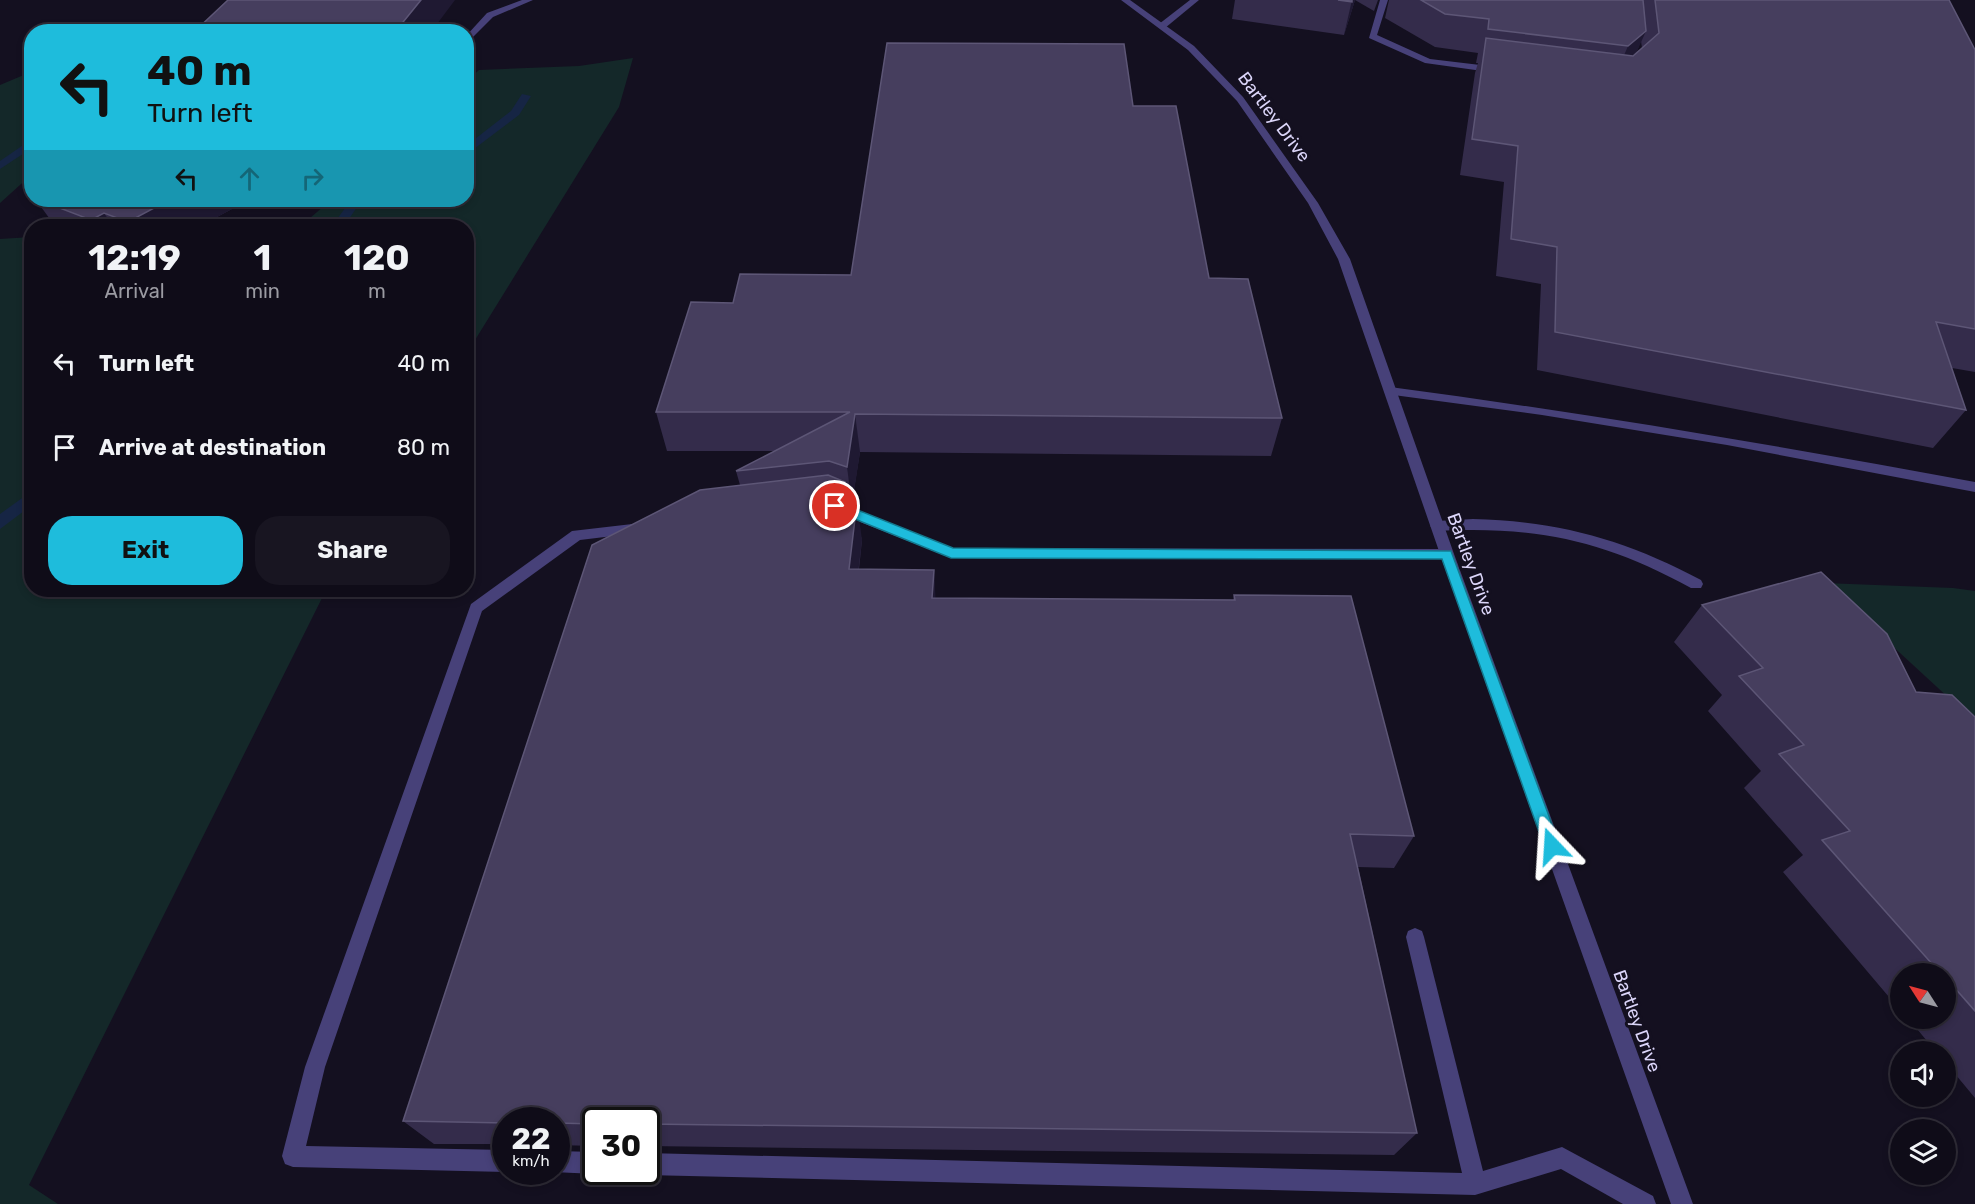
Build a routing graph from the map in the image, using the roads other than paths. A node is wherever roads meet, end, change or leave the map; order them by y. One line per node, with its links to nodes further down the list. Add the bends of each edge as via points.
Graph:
1 (529, 0): 6 (street, via 490,15)
2 (1125, 0): 5 (street, Bartley Drive)
3 (1195, 0): 5 (street)
4 (1384, 0): 7 (street, via 1372,36 1428,61)
5 (1162, 26): 8 (street, Bartley Drive, via 1191,48 1240,99 1313,203 1344,259)
6 (474, 33)
7 (1510, 72)
8 (1390, 391): 9 (street, via 1716,439); 12 (street, Bartley Drive)
9 (1975, 487)
10 (823, 507): 13 (street, via 835,506 951,553)
11 (659, 526): 16 (street, via 577,535 476,608 315,1067 294,1156)
12 (1437, 526): 13 (street, Bartley Drive); 14 (street, via 1482,522 1564,531 1641,554)
13 (1447, 554): 20 (street, Bartley Drive)
14 (1696, 584)
15 (1415, 937): 18 (street)
16 (492, 1161)
17 (660, 1164): 18 (street)
18 (1474, 1184): 19 (street, via 1562,1158)
19 (1645, 1204)
20 (1682, 1204)

